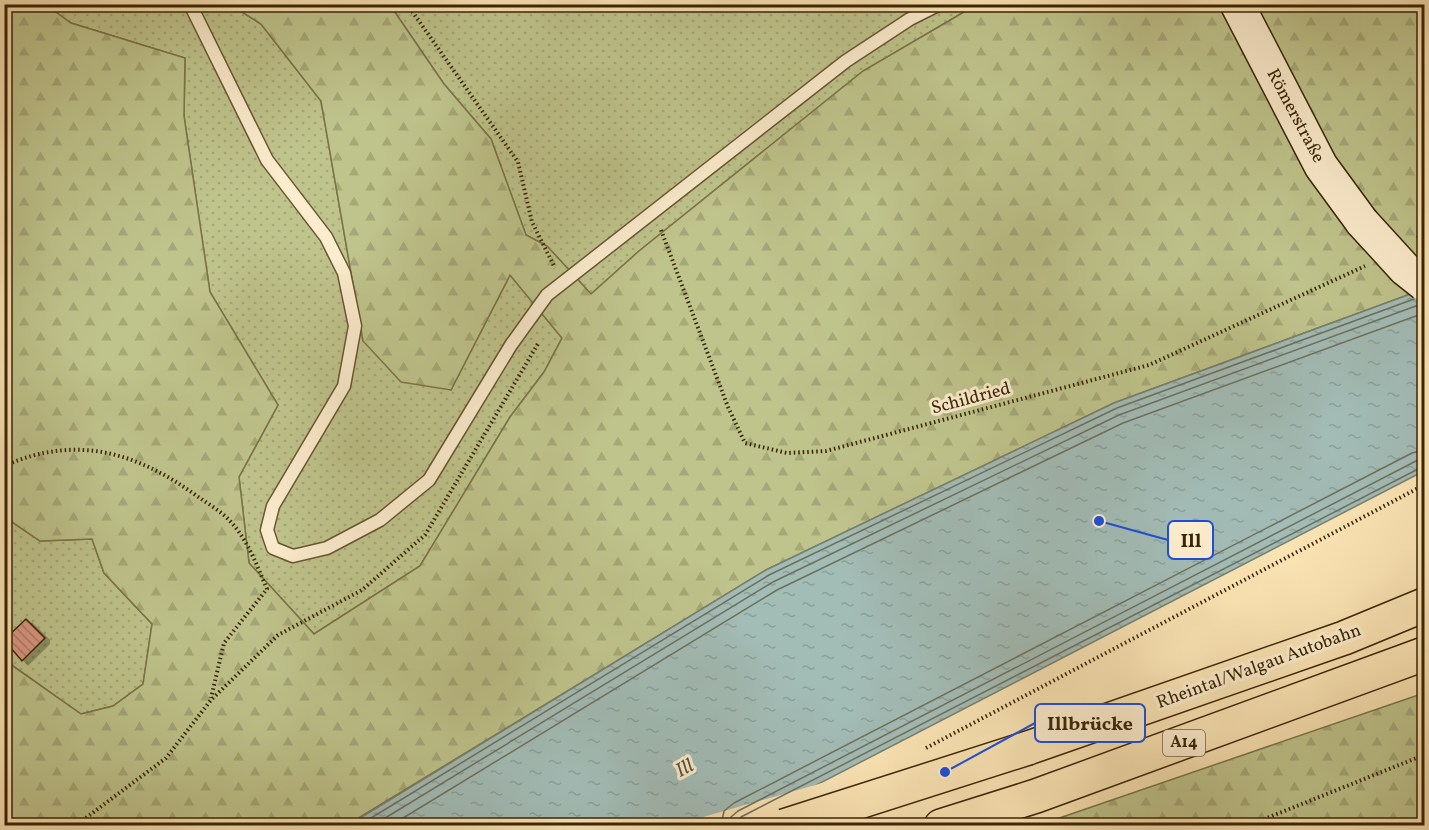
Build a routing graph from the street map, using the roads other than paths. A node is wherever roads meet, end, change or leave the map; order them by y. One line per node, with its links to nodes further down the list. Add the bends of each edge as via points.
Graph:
1 (190, 4): 2 (lane, via 267,160 326,237 344,273 355,326 344,386 273,506 267,530 273,548 293,556 327,548 380,520 429,480 531,315 562,283 846,61)
2 (940, 4)
3 (1237, 4): 4 (main road, Römerstraße, bridge, via 1321,166 1362,222 1405,269)
4 (1425, 284)
5 (1425, 605): 7 (highway, Rheintal/Walgau Autobahn, bridge, via 1344,638 1028,748)
6 (1425, 654): 8 (highway, A14, via 1036,796)
7 (784, 825)
8 (941, 825)

